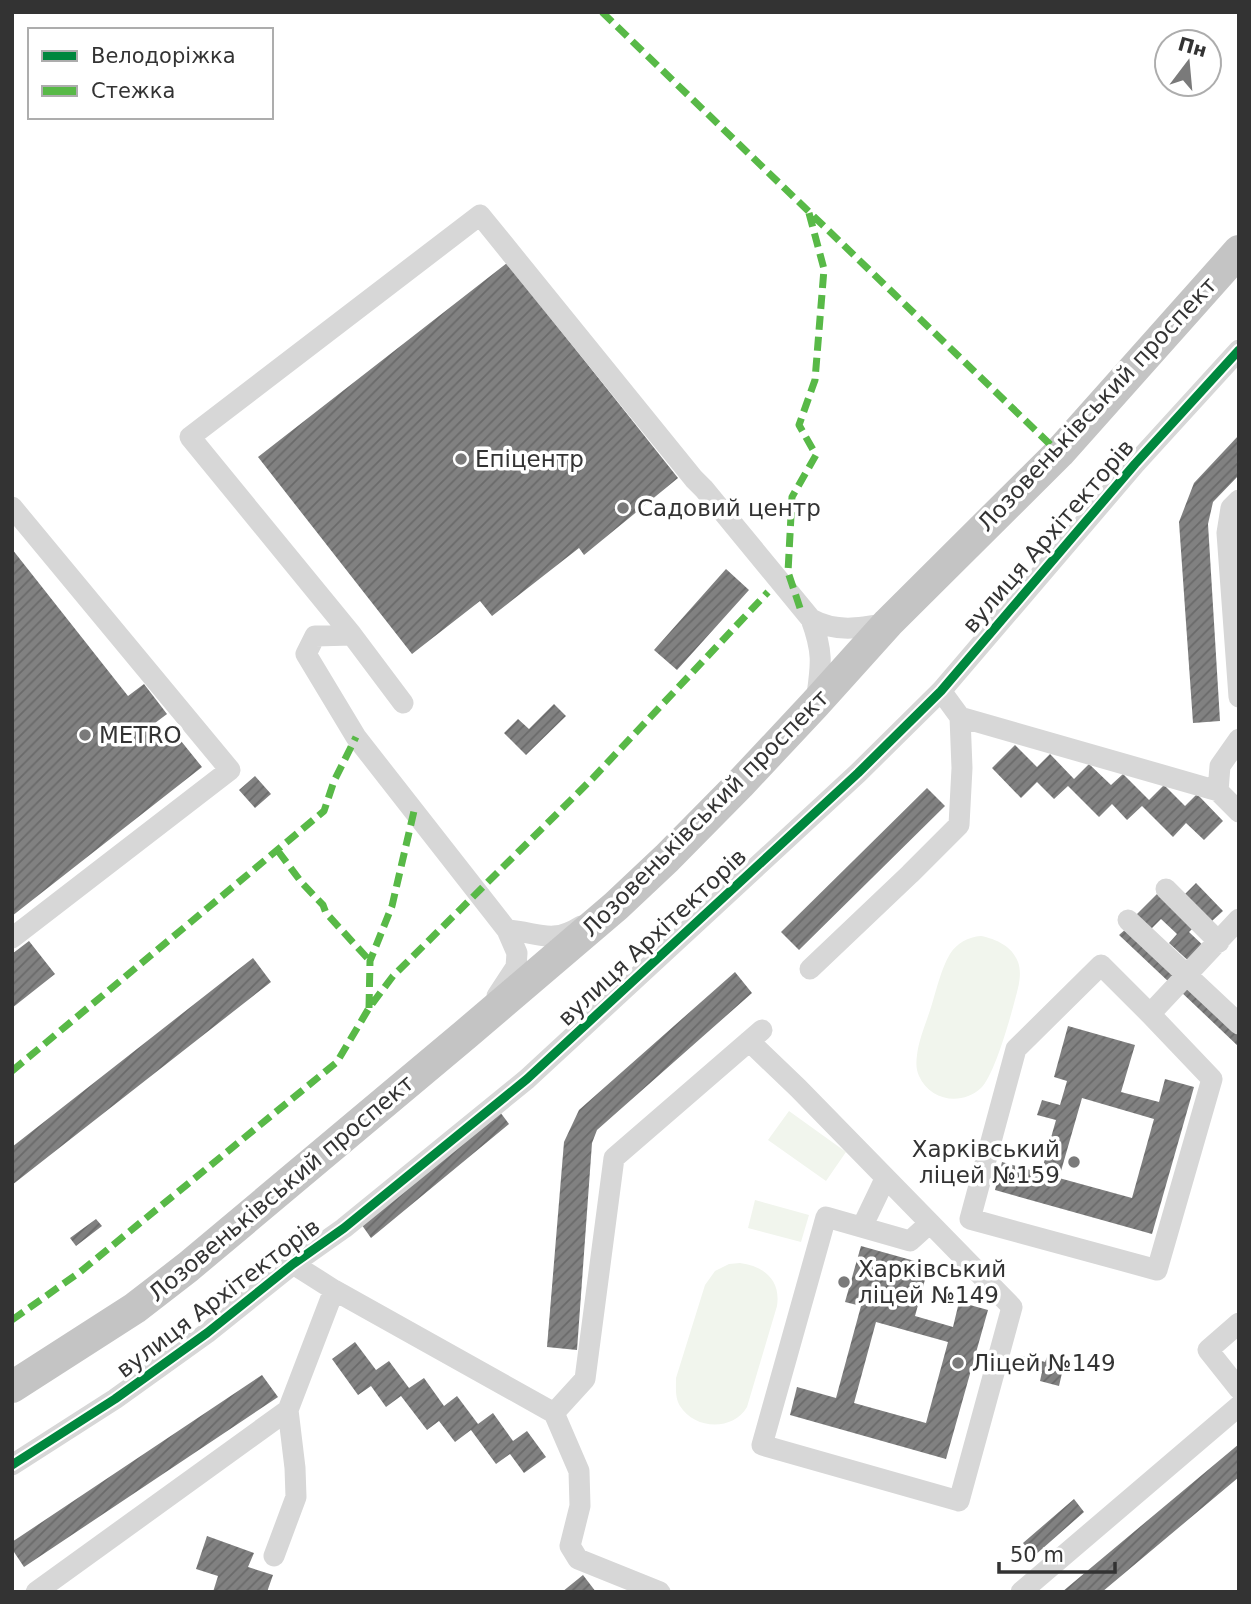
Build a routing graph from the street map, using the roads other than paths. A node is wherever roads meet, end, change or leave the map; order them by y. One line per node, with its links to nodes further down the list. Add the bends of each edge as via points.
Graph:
1 (1239, 251): 6 (highway, Лозовеньківський проспект, via 1059,453)
2 (1239, 350): 8 (street, вулиця Архітекторів)
3 (1239, 500): 9 (street, via 1231,508 1227,533)
4 (12, 507): 21 (street, via 230,770)
5 (811, 619): 6 (street, via 842,629); 7 (street, via 480,215 190,437); 11 (street, via 821,653)
6 (888, 623): 11 (highway, Лозовеньківський проспект)
7 (352, 635): 10 (street); 20 (street, via 315,636 306,654 356,737)
8 (941, 691): 12 (street); 31 (street, вулиця Архітекторів, via 527,1079)
9 (1239, 697)
10 (403, 702)
11 (815, 704): 16 (highway, Лозовеньківський проспект)
12 (960, 717): 14 (street); 23 (street, via 959,825)
13 (1239, 739): 14 (street, via 1220,766)
14 (1218, 791): 15 (street)
15 (1239, 812)
16 (667, 858): 20 (street, via 640,871 579,928 559,937); 27 (highway, Лозовеньківський проспект)
17 (1166, 889): 22 (street)
18 (1239, 919): 22 (street)
19 (1128, 920): 24 (street)
20 (507, 930): 27 (street, via 517,953 516,967 500,993 449,1040)
21 (12, 938)
22 (1219, 942): 24 (street)
23 (810, 969)
24 (1187, 976): 25 (street); 26 (street)
25 (1150, 1014): 25 (street, via 1101,965 1016,1049 970,1219 1157,1270 1212,1079)
26 (1239, 1024)
27 (445, 1052): 34 (highway, Лозовеньківський проспект, via 146,1300)
28 (885, 1179): 29 (street); 30 (street); 38 (street, via 755,1036 614,1158 585,1379)
29 (930, 1223): 30 (street, via 911,1241); 30 (street, via 1013,1307 958,1501 762,1445 826,1217)
30 (862, 1227)
31 (293, 1264): 32 (street); 39 (street, вулиця Архітекторів, via 115,1399)
32 (334, 1290): 37 (street); 38 (street)
33 (1239, 1323): 35 (street, via 1208,1350)
34 (12, 1387)
35 (1239, 1389)
36 (1239, 1406): 43 (street)
37 (288, 1410): 40 (street, via 296,1497); 41 (street)
38 (554, 1413): 42 (street, via 579,1471 580,1506 570,1546 578,1559)
39 (12, 1465)
40 (274, 1556)
41 (36, 1592)
42 (660, 1592)
43 (1021, 1592)

